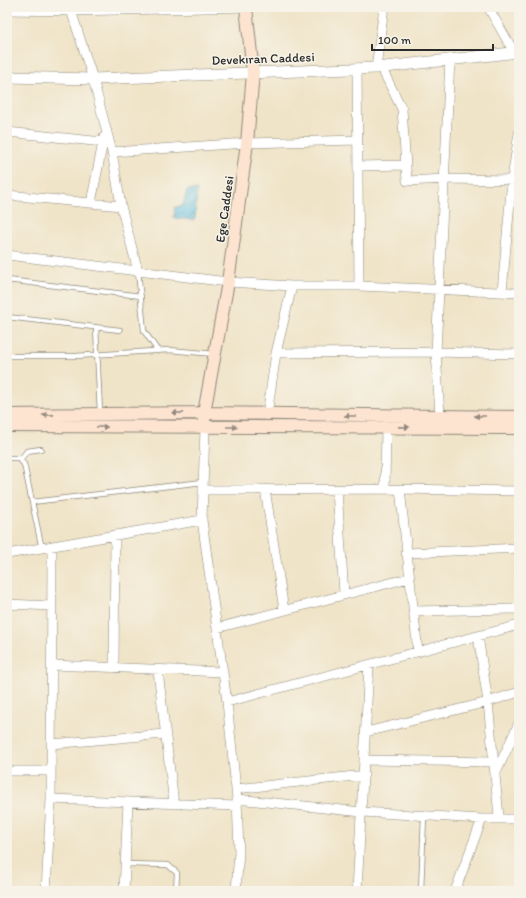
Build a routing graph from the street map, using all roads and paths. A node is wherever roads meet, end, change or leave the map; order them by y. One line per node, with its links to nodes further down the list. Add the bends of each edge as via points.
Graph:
1 (246, 7): 2 (street); 5 (street); 12 (main road, Ege Caddesi)
2 (250, 7)
3 (384, 7): 10 (street)
4 (488, 7): 8 (street)
5 (138, 8): 6 (street)
6 (71, 9): 7 (street); 14 (street)
7 (7, 10)
8 (516, 52): 9 (street, Devekıran Caddesi)
9 (450, 59): 10 (street, Devekıran Caddesi); 24 (street)
10 (378, 67): 11 (street, Devekıran Caddesi); 22 (street, via 402,108)
11 (356, 68): 12 (street, Devekıran Caddesi); 18 (street)
12 (253, 73): 14 (street, Devekıran Caddesi); 20 (main road, Ege Caddesi)
13 (7, 77): 14 (street, Devekıran Caddesi)
14 (93, 79): 15 (street)
15 (106, 131): 19 (street); 21 (street)
16 (7, 132): 19 (street)
17 (519, 132): 25 (street)
18 (357, 140): 20 (street); 23 (street)
19 (103, 142): 27 (street)
20 (247, 143): 21 (street); 32 (main road, Ege Caddesi)
21 (112, 152): 28 (street)
22 (406, 165): 23 (street); 24 (street, via 407,181)
23 (358, 166): 34 (street)
24 (445, 179): 25 (street); 35 (street)
25 (516, 180): 36 (street)
26 (7, 195): 27 (street)
27 (91, 203): 28 (street)
28 (121, 206): 30 (street)
29 (7, 255): 30 (street)
30 (138, 271): 32 (street); 38 (lane)
31 (7, 280): 38 (lane)
32 (228, 282): 33 (street); 45 (main road, Ege Caddesi)
33 (292, 286): 34 (street); 44 (street)
34 (360, 286): 35 (street)
35 (440, 290): 36 (street); 43 (street)
36 (502, 292): 37 (street)
37 (519, 292)
38 (141, 296): 42 (lane, via 144,331)
39 (7, 317): 40 (lane)
40 (96, 327): 41 (lane); 47 (lane)
41 (120, 330)
42 (158, 351): 45 (lane); 47 (lane)
43 (436, 352): 44 (street); 46 (street); 53 (street)
44 (276, 353): 51 (street)
45 (215, 354): 49 (main road, Ege Caddesi)
46 (519, 354)
47 (97, 355): 48 (lane); 50 (lane)
48 (7, 356)
49 (204, 413): 50 (main road, one-way to 50); 51 (main road); 57 (main road, Ege Caddesi)
50 (100, 414): 52 (main road, one-way to 52)
51 (267, 415): 53 (main road, one-way to 51)
52 (7, 416)
53 (440, 416): 54 (main road, one-way to 53)
54 (519, 417)
55 (7, 426): 57 (main road, one-way to 57)
56 (386, 426): 57 (main road, one-way to 56); 58 (main road, one-way to 58); 64 (street)
57 (205, 428): 62 (street)
58 (519, 428)
59 (41, 449): 61 (lane, via 27,452)
60 (7, 458): 61 (lane, via 15,457)
61 (20, 460): 68 (lane, via 24,464)
62 (203, 486): 63 (street); 68 (lane); 69 (street)
63 (265, 489): 66 (street); 81 (street)
64 (385, 489): 65 (street); 66 (street)
65 (400, 489): 67 (street); 74 (street)
66 (337, 490): 77 (street)
67 (519, 492)
68 (32, 502): 73 (lane)
69 (202, 520): 70 (street); 84 (street)
70 (115, 536): 71 (street); 89 (street)
71 (52, 548): 73 (street); 79 (street)
72 (519, 548): 74 (street)
73 (42, 549): 75 (street)
74 (406, 553): 76 (street)
75 (7, 554)
76 (409, 578): 77 (street); 82 (street)
77 (344, 594): 81 (street)
78 (7, 604): 79 (street)
79 (52, 606): 87 (street)
80 (519, 609): 82 (street)
81 (284, 610): 84 (street)
82 (413, 611): 86 (street)
83 (519, 625): 85 (street)
84 (217, 628): 91 (street)
85 (478, 636): 86 (street); 94 (street)
86 (418, 652): 88 (street)
87 (51, 665): 89 (street); 98 (street)
88 (369, 665): 93 (street); 96 (street)
89 (114, 668): 90 (street)
90 (158, 670): 91 (street); 97 (street)
91 (223, 672): 93 (street)
92 (519, 692): 94 (street)
93 (227, 702): 105 (street)
94 (488, 702): 96 (street); 100 (street)
95 (519, 723): 104 (street)
96 (366, 732): 99 (street)
97 (165, 734): 98 (street); 109 (street)
98 (51, 744): 102 (street)
99 (365, 760): 100 (street); 103 (street)
100 (494, 762): 104 (street)
101 (7, 771): 102 (street)
102 (51, 771): 106 (street)
103 (364, 775): 105 (street); 110 (street)
104 (495, 776): 112 (street)
105 (236, 789): 108 (street)
106 (50, 799): 107 (street); 116 (street)
107 (128, 802): 109 (street); 115 (street)
108 (237, 803): 109 (street); 110 (street); 119 (street, via 239,852)
109 (174, 804)
110 (362, 812): 111 (street); 120 (street)
111 (424, 816): 113 (street); 121 (lane)
112 (499, 817): 113 (street); 114 (street)
113 (482, 819): 122 (street)
114 (519, 819)
115 (125, 864): 117 (street); 118 (lane, via 168,865 176,873)
116 (46, 891)
117 (124, 891)
118 (176, 891)
119 (236, 891)
120 (358, 891)
121 (420, 891)
122 (455, 891)

